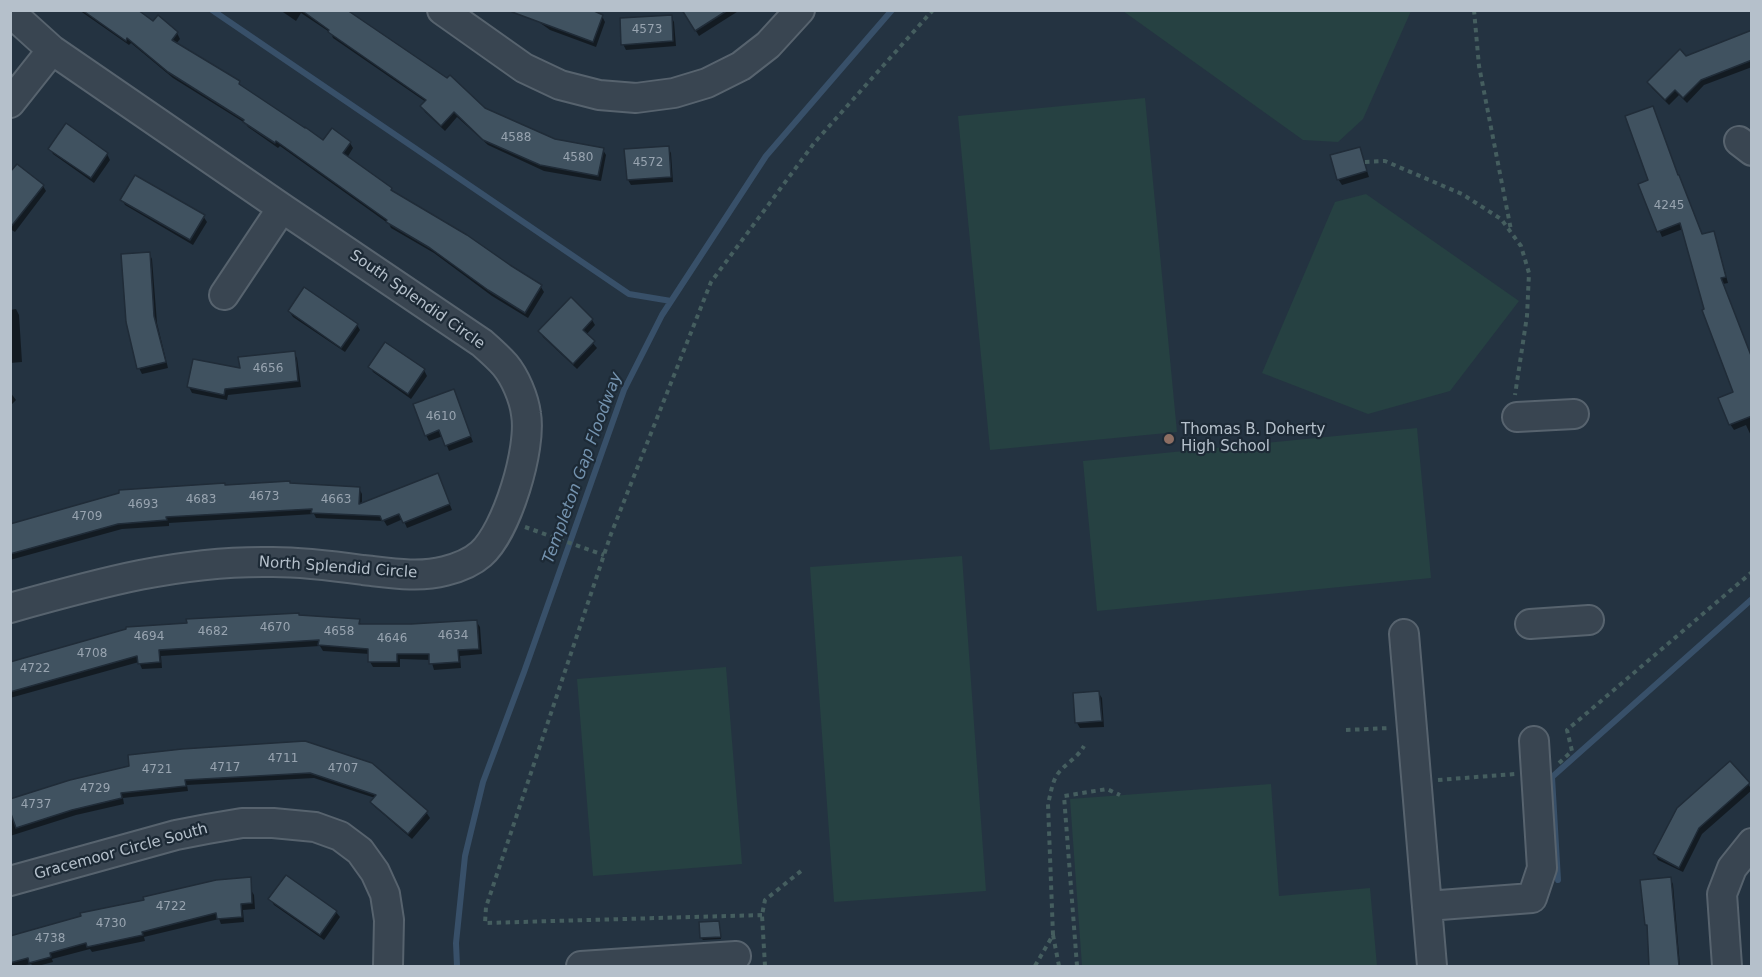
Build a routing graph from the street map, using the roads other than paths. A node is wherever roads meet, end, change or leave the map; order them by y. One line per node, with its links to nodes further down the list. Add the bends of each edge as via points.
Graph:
1 (442, 10): 2 (street, via 524,68 560,85 599,95 636,98 707,83 741,66 768,45)
2 (800, 10)
3 (10, 12): 4 (street, South Splendid Circle)
4 (52, 50): 5 (street); 6 (street, South Splendid Circle)
5 (10, 103)
6 (282, 208): 7 (street); 10 (street, South Splendid Circle, via 482,343 506,366 526,415 527,441)
7 (224, 295)
8 (1574, 414): 9 (street)
9 (1517, 417)
10 (516, 485): 11 (street, North Splendid Circle, via 493,540 481,554 444,572 417,575 275,562 226,563 130,576)
11 (10, 608)
12 (1589, 620): 13 (street)
13 (1530, 624)
14 (1404, 634): 18 (street)
15 (1534, 741): 18 (street, via 1542,868 1532,898)
16 (1752, 843): 23 (street, via 1732,868 1722,894)
17 (10, 881): 20 (street, Gracemoor Circle South, via 207,829 242,823 315,827 340,836 360,851 375,872 385,894 389,920)
18 (1427, 906): 22 (street)
19 (736, 956): 21 (street)
20 (388, 963)
21 (581, 966)
22 (1432, 966)
23 (1726, 966)

